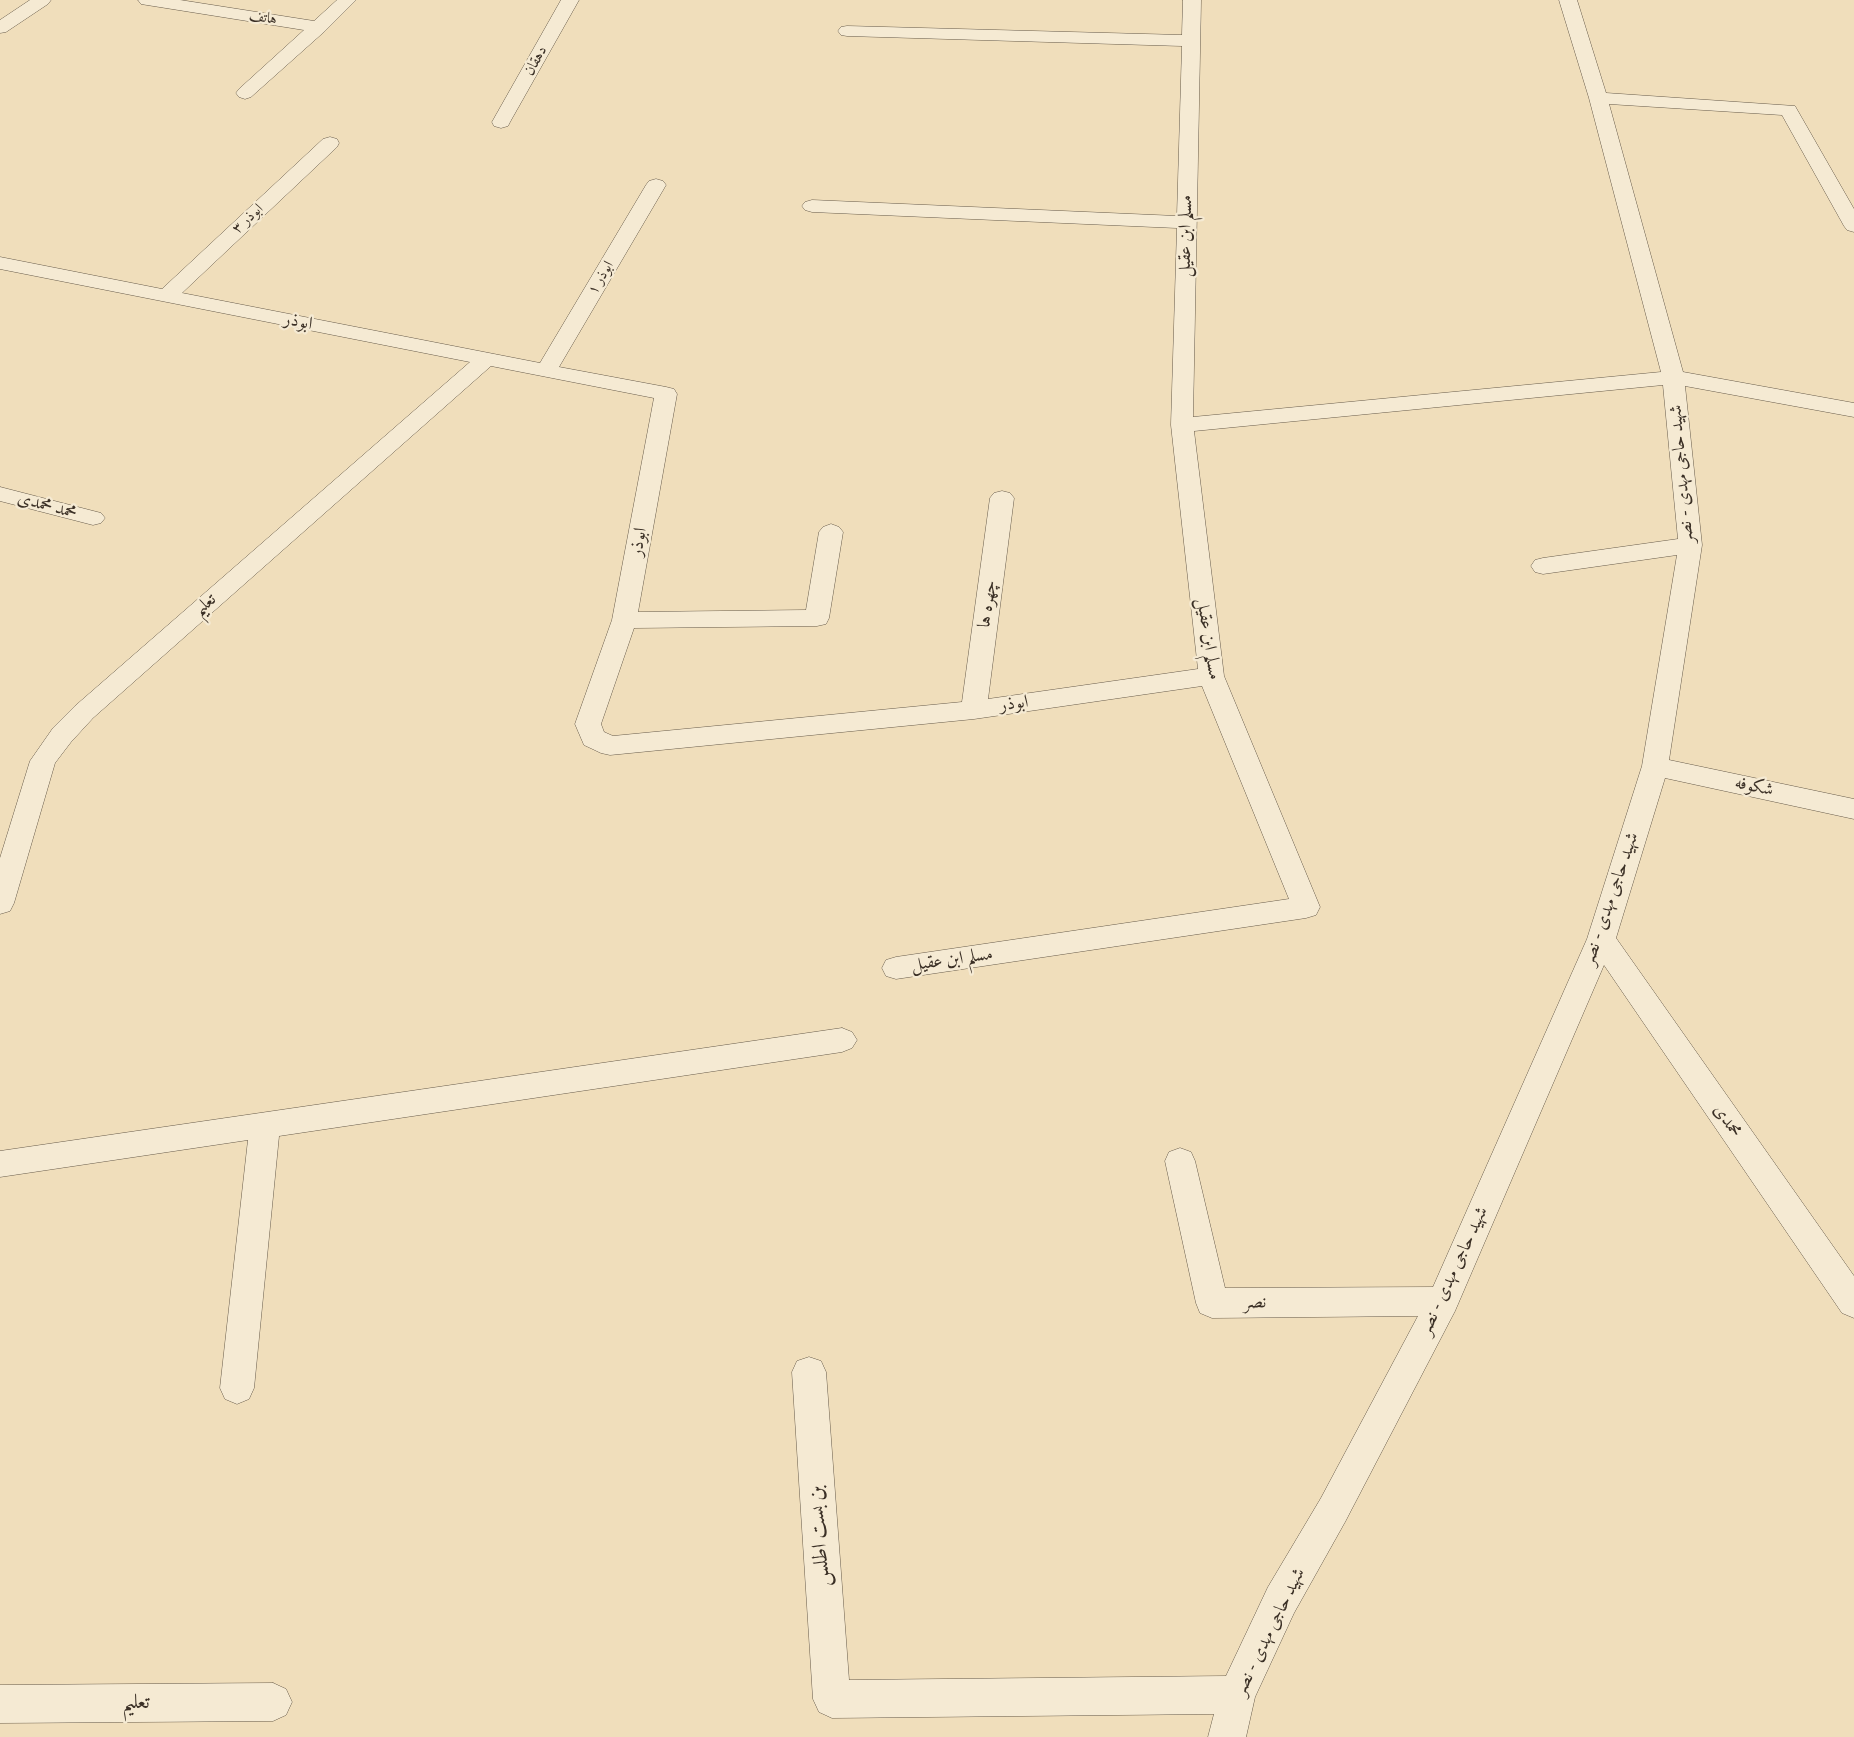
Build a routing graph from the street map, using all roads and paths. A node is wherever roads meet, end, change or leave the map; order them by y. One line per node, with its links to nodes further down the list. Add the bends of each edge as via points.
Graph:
1 (42, 0): 8 (street)
2 (147, 0): 7 (street, هاتف)
3 (347, 0): 7 (street)
4 (570, 0): 13 (street, دهقان)
5 (1192, 0): 10 (street, مسلم ابن عقیل)
6 (1568, 0): 12 (street, شهید حاجی مهدی - نصر)
7 (319, 27): 11 (street)
8 (0, 28)
9 (847, 32): 10 (street)
10 (1191, 41): 17 (street, مسلم ابن عقیل)
11 (245, 93)
12 (1598, 98): 18 (street, via 1788,110); 23 (street, شهید حاجی مهدی - نصر)
13 (502, 122)
14 (330, 143): 20 (street, ابوذر ۳)
15 (656, 185): 22 (street, ابوذر ۱)
16 (812, 206): 17 (street)
17 (1186, 222): 25 (street, مسلم ابن عقیل)
18 (1854, 226)
19 (0, 263): 20 (street, ابوذر)
20 (166, 296): 21 (street, ابوذر)
21 (486, 359): 22 (street, ابوذر); 37 (street, تعلیم, via 84,712 62,735 43,761)
22 (546, 371): 32 (street, ابوذر, via 666,394)
23 (1674, 377): 24 (street); 25 (street); 30 (street, شهید حاجی مهدی - نصر)
24 (1854, 410)
25 (1182, 425): 33 (street, مسلم ابن عقیل)
26 (0, 494): 28 (street, محمد محمدی)
27 (1002, 498): 34 (street, چهره ها)
28 (93, 518)
29 (831, 532): 32 (street, via 816,618)
30 (1690, 544): 31 (street); 35 (street, شهید حاجی مهدی - نصر)
31 (1543, 566)
32 (624, 620): 34 (street, ابوذر, via 588,724 593,738 610,746)
33 (1211, 676): 34 (street, ابوذر); 39 (street, مسلم ابن عقیل, via 1306,907)
34 (974, 710)
35 (1655, 766): 36 (street, شکوفه); 38 (street, شهید حاجی مهدی - نصر)
36 (1854, 808)
37 (0, 903)
38 (1601, 939): 44 (street, شهید حاجی مهدی - نصر); 45 (street, محمدی)
39 (896, 968)
40 (842, 1040): 41 (street)
41 (265, 1125): 43 (street); 47 (street)
42 (1180, 1162): 44 (street, نصر, via 1212,1303)
43 (0, 1164)
44 (1443, 1301): 48 (street, شهید حاجی مهدی - نصر, via 1333,1510 1281,1600)
45 (1854, 1303)
46 (809, 1372): 48 (street, بن بست اطلس, via 832,1699)
47 (237, 1388)
48 (1237, 1695): 51 (street, شهید حاجی مهدی - نصر)
49 (272, 1702): 50 (street, تعلیم)
50 (0, 1704)
51 (1227, 1737)

